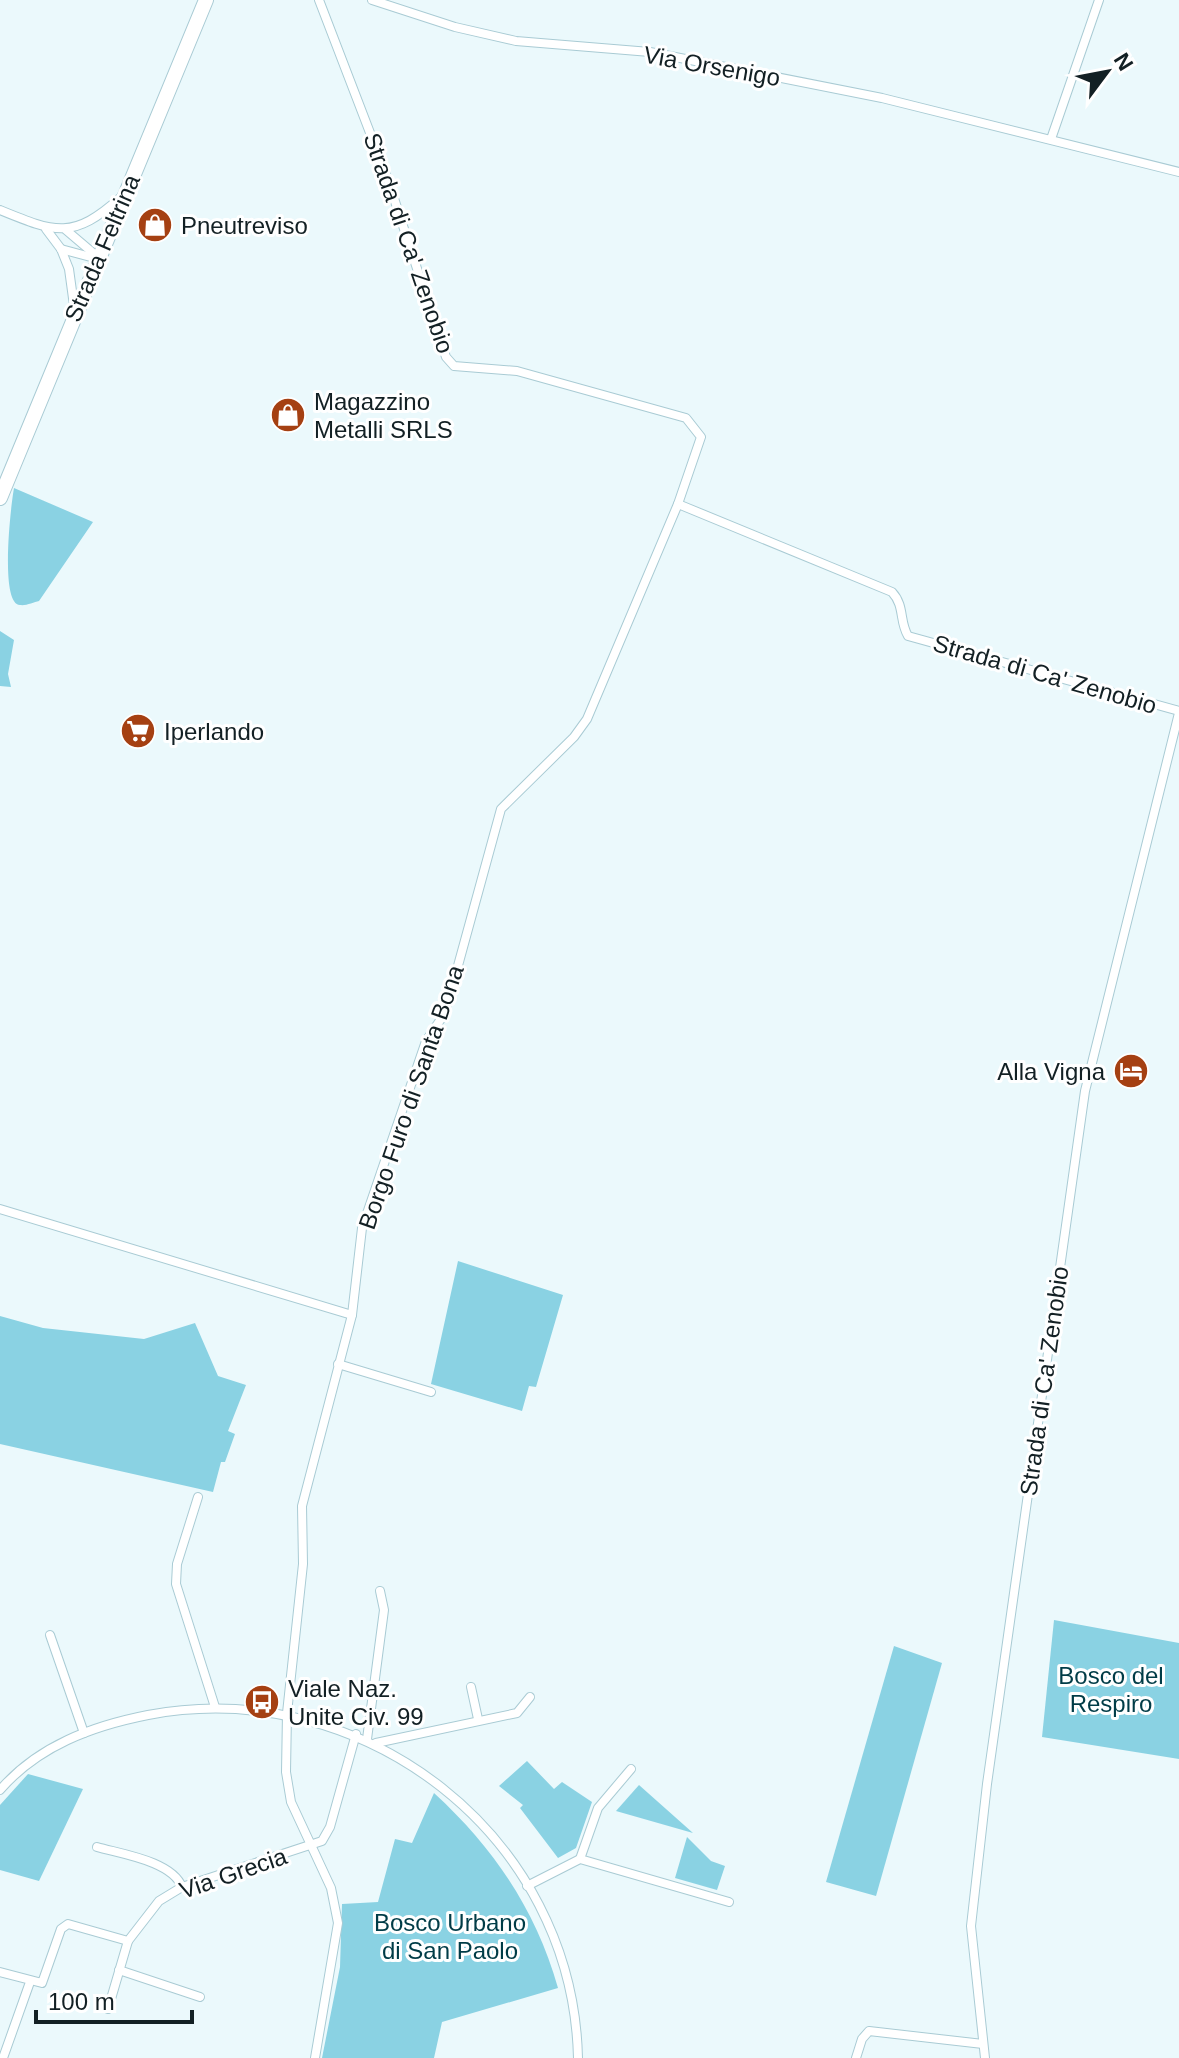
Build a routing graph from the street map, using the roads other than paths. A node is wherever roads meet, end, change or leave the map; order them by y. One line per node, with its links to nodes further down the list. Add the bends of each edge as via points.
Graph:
1 (206, 0): 7 (main road, Strada Feltrina)
2 (319, 0): 15 (street, Strada di Ca' Zenobio, via 387,177 446,357 454,366 517,371 686,418 701,437)
3 (372, 0): 5 (street, Via Orsenigo, via 516,41 694,60)
4 (1099, 0): 5 (street)
5 (1051, 139): 6 (street, Via Orsenigo)
6 (1179, 172)
7 (125, 194): 10 (street, via 99,217); 12 (main road, Strada Feltrina)
8 (0, 210): 9 (street)
9 (46, 229): 10 (street); 11 (street)
10 (66, 230): 12 (street)
11 (61, 249): 12 (street); 13 (street)
12 (99, 259): 13 (main road, Strada Feltrina)
13 (75, 314): 14 (main road, Strada Feltrina)
14 (0, 498)
15 (678, 504): 16 (street, Strada di Ca' Zenobio, via 892,592 902,605 908,636); 18 (street, Borgo Furo di Santa Bona, via 587,719 501,809 445,1013 426,1041 362,1228)
16 (1179, 712): 46 (street, Strada di Ca' Zenobio, via 1085,1091 971,1926)
17 (0, 1209): 18 (street)
18 (352, 1315): 19 (street, Borgo Furo di Santa Bona)
19 (338, 1364): 20 (street); 27 (street, Borgo Furo di Santa Bona, via 302,1506 303,1564)
20 (431, 1392)
21 (198, 1497): 26 (street, via 176,1584)
22 (380, 1591): 31 (street, via 384,1610)
23 (50, 1635): 29 (street)
24 (471, 1687): 28 (street)
25 (530, 1697): 28 (street, via 517,1713)
26 (215, 1707): 27 (street); 29 (street, via 159,1713)
27 (287, 1713): 30 (street); 34 (street, Borgo Furo di Santa Bona, via 287,1788)
28 (478, 1719): 31 (street)
29 (84, 1733): 33 (street, via 42,1753)
30 (356, 1734): 31 (street); 34 (street, via 328,1832)
31 (371, 1741): 37 (street, via 418,1769 467,1811)
32 (631, 1769): 36 (street, via 598,1808)
33 (0, 1790)
34 (311, 1846): 38 (street, Via Grecia); 48 (street, Borgo Furo di Santa Bona, via 331,1888 338,1923)
35 (97, 1847): 38 (street, via 164,1869)
36 (580, 1859): 37 (street); 39 (street)
37 (527, 1886): 49 (street, via 570,1994)
38 (182, 1887): 40 (street, Via Grecia, via 159,1901)
39 (729, 1902)
40 (128, 1941): 41 (street, Via Grecia); 43 (street, via 68,1924 61,1929 46,1978)
41 (119, 1970): 44 (street); 45 (street, Via Grecia)
42 (0, 1972): 43 (street)
43 (30, 1982): 47 (street)
44 (200, 1997)
45 (108, 2009)
46 (983, 2044): 50 (street, via 869,2031); 51 (street, Strada di Ca' Zenobio)
47 (3, 2058)
48 (315, 2058)
49 (578, 2058)
50 (856, 2058)
51 (985, 2058)

